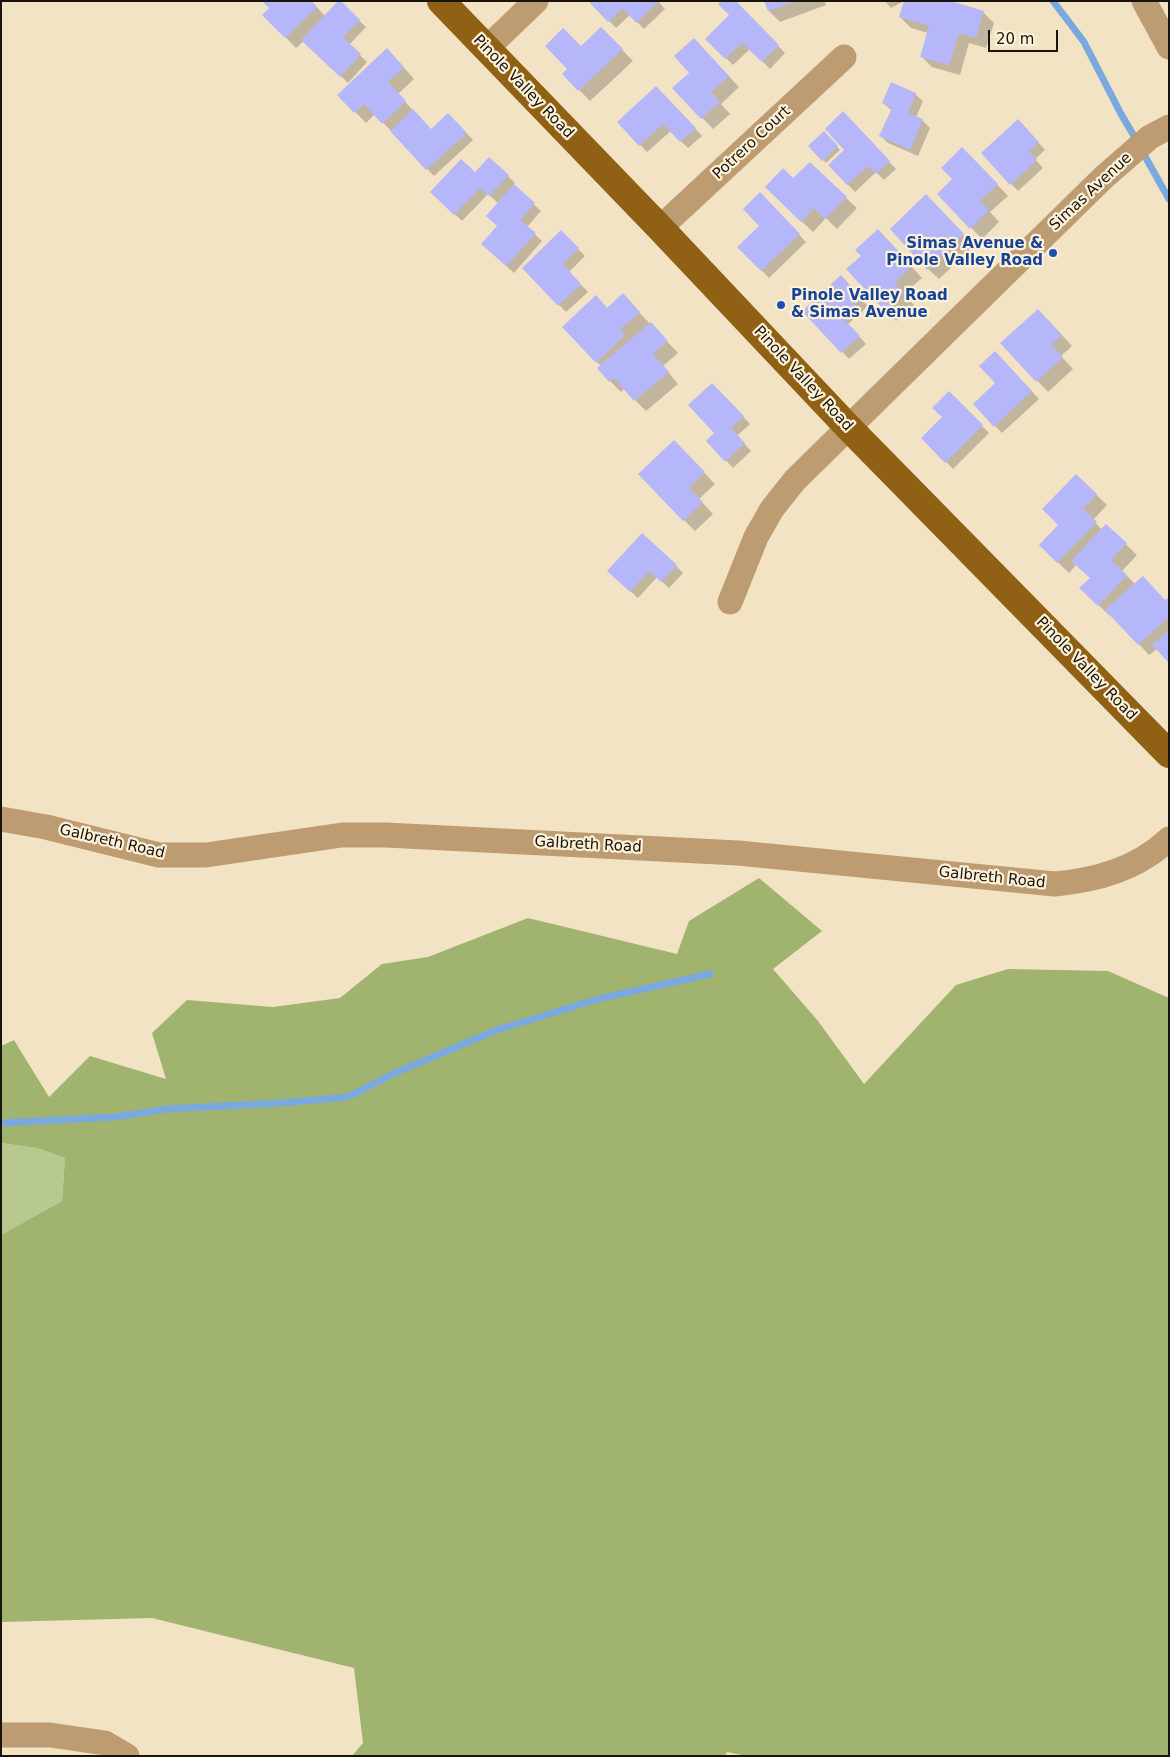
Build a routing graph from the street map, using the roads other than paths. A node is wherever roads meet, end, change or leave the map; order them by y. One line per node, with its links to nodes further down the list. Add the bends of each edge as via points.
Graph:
1 (440, 1): 5 (main road, Pinole Valley Road)
2 (536, 1): 5 (street)
3 (1144, 1): 4 (street)
4 (1169, 46)
5 (486, 49): 8 (main road, Pinole Valley Road)
6 (844, 57): 8 (street, Potrero Court)
7 (1169, 126): 9 (street, Simas Avenue, via 1150,137 1104,177)
8 (660, 228): 9 (main road, Pinole Valley Road)
9 (848, 427): 10 (street, Simas Avenue, via 795,480 772,509 756,537); 11 (main road, Pinole Valley Road)
10 (730, 602)
11 (1169, 754)
12 (1, 819): 13 (street, Galbreth Road, via 159,855 206,855 342,835 386,835 738,853 1055,884 1083,882 1136,864)
13 (1169, 839)
14 (1, 1735): 15 (street, via 50,1735 105,1743)
15 (127, 1756)

